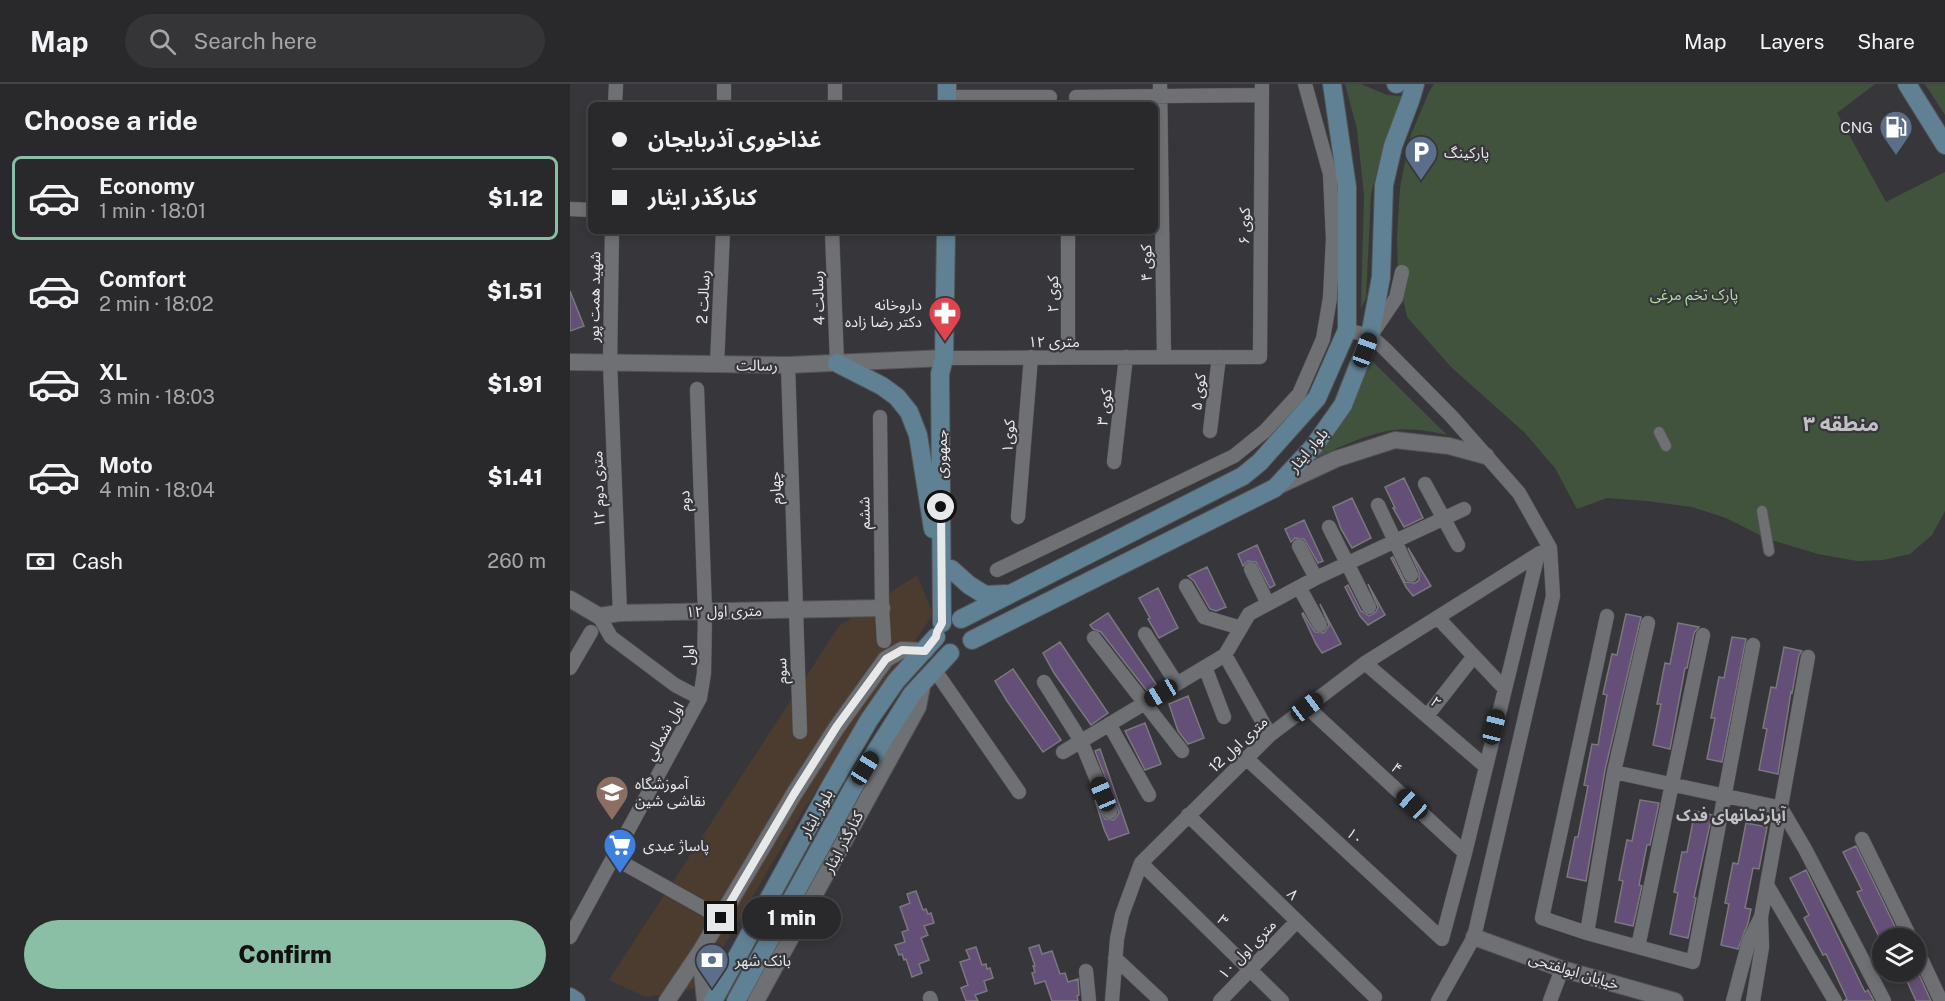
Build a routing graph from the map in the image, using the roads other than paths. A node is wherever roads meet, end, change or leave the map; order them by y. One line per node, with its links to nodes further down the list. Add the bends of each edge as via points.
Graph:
1 (615, 84): 13 (street)
2 (724, 84): 14 (street)
3 (836, 84): 15 (street)
4 (1305, 84): 16 (street)
5 (1332, 84): 18 (main road, بلوار ایثار)
6 (1414, 84): 28 (main road, بلوار ایثار, via 1384,185 1381,277)
7 (1907, 84): 17 (main road)
8 (1262, 89): 9 (street); 34 (street, کوی ۶)
9 (1160, 90): 12 (street); 29 (street, کوی ۴)
10 (947, 95): 11 (street)
11 (1050, 97)
12 (1076, 97)
13 (615, 102)
14 (724, 102)
15 (835, 102)
16 (1314, 112): 18 (street); 63 (street, via 1330,174 1330,298 1323,339 1299,394 1265,431 1234,456)
17 (1945, 145)
18 (1347, 188): 27 (main road, بلوار ایثار)
19 (570, 209): 20 (street)
20 (588, 210)
21 (612, 234): 37 (street, شهید همت پور)
22 (723, 234): 39 (street, رسالت 2)
23 (832, 234): 38 (street, رسالت 4)
24 (946, 234): 35 (main road, جمهوری)
25 (1068, 234): 31 (street, کوی ۲)
26 (1402, 272): 28 (street, via 1396,298)
27 (1347, 330): 28 (street); 69 (main road, بلوار ایثار, via 1317,398 1243,476)
28 (1370, 336): 46 (street); 49 (main road, بلوار ایثار, via 1343,405 1314,446)
29 (1164, 356): 32 (street, ۱۲ متری); 33 (street, ۱۲ متری)
30 (1031, 357): 31 (street, ۱۲ متری); 35 (street, ۱۲ متری); 53 (street, کوی۱)
31 (1068, 357): 32 (street, ۱۲ متری)
32 (1126, 357): 47 (street, کوی ۳)
33 (1219, 357): 34 (street, ۱۲ متری); 43 (street, کوی ۵)
34 (1260, 357)
35 (944, 358): 38 (street, رسالت); 64 (main road, جمهوری, via 952,374)
36 (570, 362): 37 (street, رسالت)
37 (610, 363): 39 (street, رسالت); 76 (street, ۱۲ متری دوم)
38 (837, 363): 40 (street, رسالت); 64 (main road, via 882,386 909,412 918,435 923,477)
39 (717, 364): 40 (street, رسالت)
40 (788, 365): 74 (street, چهارم)
41 (697, 389): 75 (street, دوم)
42 (880, 417): 73 (street, ششم)
43 (1210, 431)
44 (1659, 432): 45 (street)
45 (1666, 446)
46 (1486, 456): 49 (street, via 1449,446 1395,440 1336,459); 59 (street, via 1519,493)
47 (1114, 462)
48 (1425, 484): 54 (street)
49 (1275, 488): 88 (main road, بلوار ایثار)
50 (1378, 505): 56 (street)
51 (1464, 509): 54 (street)
52 (1762, 511): 60 (street)
53 (1018, 517)
54 (1444, 518): 56 (street); 57 (street)
55 (1329, 528): 61 (street)
56 (1395, 541): 61 (street); 65 (street)
57 (1458, 545)
58 (1299, 546): 66 (street)
59 (1544, 551): 79 (street, 12 متری اول); 101 (street); 134 (street, via 1553,596)
60 (1769, 551)
61 (1347, 563): 66 (street); 72 (street)
62 (1251, 569): 71 (street)
63 (997, 570)
64 (946, 571): 69 (main road, via 985,594); 83 (main road, جمهوری)
65 (1411, 575)
66 (1316, 578): 68 (street)
67 (1186, 586): 82 (street, via 1204,617)
68 (1299, 587): 71 (street); 81 (street)
69 (1011, 594): 83 (main road, بلوار ایثار)
70 (570, 599): 77 (street)
71 (1268, 604): 82 (street, via 1249,614)
72 (1368, 607)
73 (882, 608): 74 (street, ۱۲ متری اول); 89 (street, ششم)
74 (795, 610): 75 (street, ۱۲ متری اول); 108 (street, سوم)
75 (705, 612): 76 (street, ۱۲ متری اول); 102 (street, اول)
76 (620, 613): 77 (street, ۱۲ متری اول)
77 (599, 616): 102 (street, via 611,637 675,685)
78 (1607, 616): 132 (street, via 1542,918)
79 (1438, 618): 93 (street); 95 (street, 12 متری اول)
80 (1648, 623): 115 (street)
81 (1320, 624)
82 (1241, 628): 92 (street)
83 (943, 630): 88 (main road, via 969,625); 91 (main road, via 939,645); 129 (street, via 886,659 837,726); 147 (main road, بلوار ایثار, via 896,681 869,720)
84 (591, 632): 97 (street)
85 (1144, 634): 100 (street)
86 (1703, 635): 116 (street)
87 (1094, 638): 103 (street)
88 (972, 640): 91 (main road, via 966,650)
89 (884, 641)
90 (1753, 645): 119 (street)
91 (950, 653): 98 (main road, بلوار ایثار)
92 (1225, 655): 96 (street); 109 (street)
93 (1474, 656): 101 (street); 105 (street)
94 (1808, 657): 120 (street)
95 (1365, 663): 104 (street, 12 متری اول); 105 (street, ۲)
96 (1206, 667): 100 (street); 106 (street)
97 (570, 668)
98 (928, 675): 117 (street); 148 (main road, بلوار ایثار, via 912,694 834,819); 149 (street, کنارگذر ایثار, via 918,707)
99 (1044, 682): 110 (street)
100 (1177, 684): 103 (street)
101 (1504, 688): 114 (street)
102 (700, 698): 125 (street, اول شمالي)
103 (1145, 703): 107 (street); 111 (street)
104 (1307, 707): 109 (street, 12 متری اول); 124 (street, ۴)
105 (1427, 716): 114 (street, ۲)
106 (1224, 717)
107 (1109, 724): 110 (street); 118 (street)
108 (800, 732)
109 (1270, 735): 113 (street, 12 متری اول)
110 (1081, 741): 112 (street); 121 (street)
111 (1182, 751)
112 (1063, 752)
113 (1246, 758): 122 (street, 12 متری اول); 124 (street, ۱۰, via 1442,939)
114 (1485, 766): 124 (street)
115 (1614, 772): 116 (street); 132 (street)
116 (1672, 784): 119 (street); 135 (street)
117 (1019, 792)
118 (1149, 795)
119 (1724, 795): 120 (street); 135 (street, via 1693,962)
120 (1781, 808): 127 (street); 161 (street)
121 (1110, 812)
122 (1188, 815): 126 (street, 12 متری اول); 130 (street, ۸)
123 (1862, 839): 131 (street)
124 (1465, 853)
125 (614, 858): 129 (street); 133 (street, اول شمالي)
126 (1141, 862): 137 (street, 12 متری اول, via 1122,915); 140 (street, ۳)
127 (1767, 885): 128 (street); 160 (street)
128 (1761, 917): 158 (street, via 1749,941); 159 (street, via 1762,947)
129 (721, 918): 136 (street)
130 (1297, 921): 140 (street, ۱۰ متری اول); 143 (street, ۸)
131 (1906, 928)
132 (1587, 933): 135 (street)
133 (570, 937)
134 (1474, 938): 138 (street, خیابان ابولفتحی); 155 (street)
135 (1638, 947)
136 (700, 952): 145 (street); 146 (street)
137 (1115, 958): 151 (street, 12 متری اول); 152 (street)
138 (1562, 969): 156 (street); 157 (street, خیابان ابولفتحی)
139 (1926, 969): 162 (street)
140 (1251, 970): 153 (street, ۱۰ متری اول); 154 (street, ۳)
141 (1086, 971): 150 (street)
142 (570, 997): 144 (main road)
143 (1375, 997)
144 (576, 1001)
145 (667, 1001)
146 (705, 1001)
147 (712, 1001)
148 (736, 1001)
149 (756, 1001)
150 (1089, 1001)
151 (1112, 1001)
152 (1161, 1001)
153 (1220, 1001)
154 (1282, 1001)
155 (1438, 1001)
156 (1550, 1001)
157 (1675, 1001)
158 (1733, 1001)
159 (1753, 1001)
160 (1835, 1001)
161 (1884, 1001)
162 (1941, 1001)

